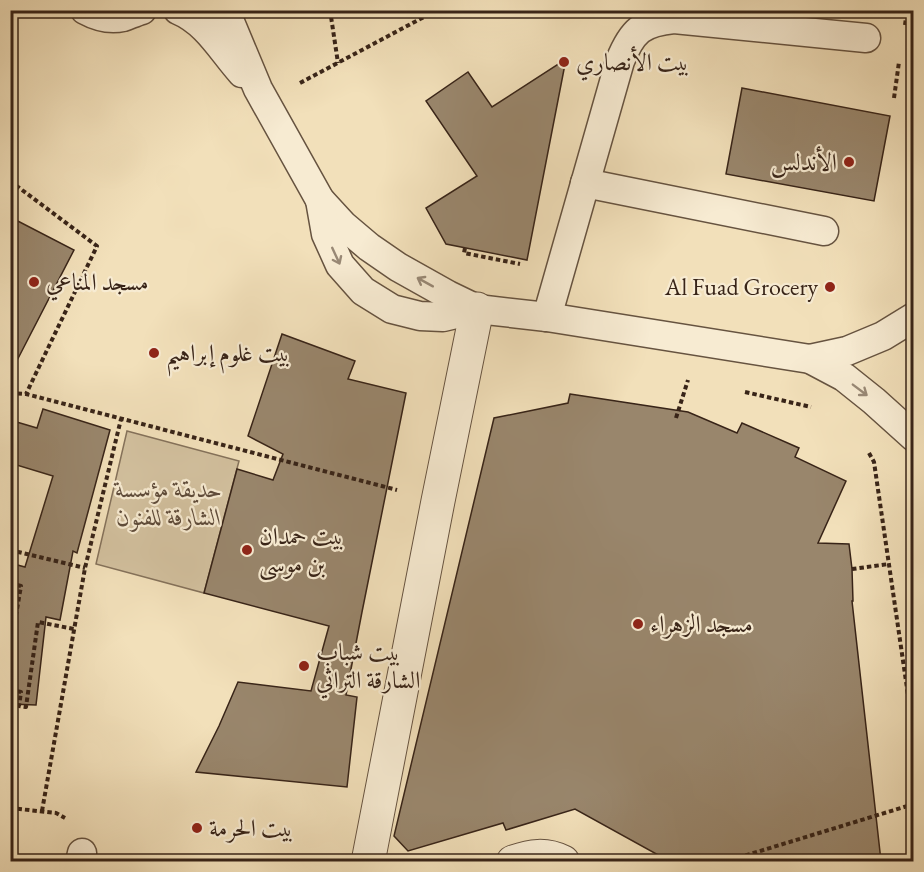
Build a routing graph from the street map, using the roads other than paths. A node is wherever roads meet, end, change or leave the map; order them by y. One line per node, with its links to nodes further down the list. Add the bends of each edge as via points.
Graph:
1 (85, 10): 4 (lane, via 108,17)
2 (178, 10): 6 (lane, via 201,23)
3 (225, 10): 6 (lane)
4 (138, 11)
5 (866, 38): 7 (lane, via 674,20 656,21 640,29 620,61)
6 (262, 95): 8 (lane)
7 (585, 183): 9 (lane); 12 (lane)
8 (320, 200): 10 (lane, one-way to 8, via 369,248); 10 (lane, one-way to 10, via 326,234 340,265 363,291 392,309 420,316 443,317)
9 (824, 231)
10 (477, 309): 12 (lane); 15 (street)
11 (914, 316): 13 (lane, via 883,336 847,351)
12 (547, 317): 13 (lane)
13 (810, 359): 14 (lane, one-way to 14, via 844,377)
14 (914, 437)
15 (368, 861)
16 (513, 861): 17 (street, via 532,856)
17 (563, 861)

